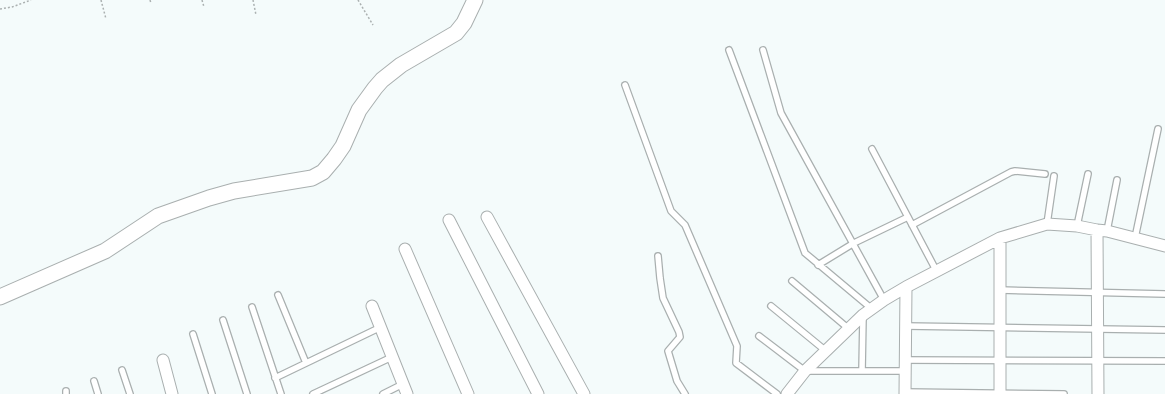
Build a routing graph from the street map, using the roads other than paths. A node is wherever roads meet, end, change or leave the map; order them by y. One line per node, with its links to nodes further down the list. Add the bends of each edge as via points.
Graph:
1 (475, 0): 32 (main road, via 464,24 456,33 401,65 382,80 359,110 343,146 323,172 312,178 209,198 158,216 105,252)
2 (729, 50): 24 (lane, via 804,253)
3 (762, 50): 20 (lane, via 781,113)
4 (625, 85): 74 (lane, via 672,211 685,225 737,346 736,363)
5 (1158, 129): 19 (lane)
6 (872, 149): 12 (lane)
7 (1045, 174): 15 (lane, via 1015,170)
8 (1088, 174): 16 (lane)
9 (1054, 176): 14 (lane)
10 (1117, 180): 17 (lane)
11 (487, 217): 72 (street)
12 (908, 217): 15 (lane); 20 (lane)
13 (449, 220): 71 (street)
14 (1047, 224): 16 (street); 18 (street)
15 (912, 225): 25 (lane)
16 (1077, 226): 17 (street)
17 (1102, 231): 19 (street); 29 (street)
18 (1000, 238): 25 (street); 28 (street)
19 (1135, 238): 21 (street)
20 (854, 243): 24 (lane); 33 (lane)
21 (1165, 245)
22 (404, 249): 70 (street)
23 (658, 256): 73 (lane, via 663,298 680,337 668,351 677,381)
24 (818, 265): 37 (lane)
25 (937, 272): 27 (street)
26 (792, 281): 42 (lane)
27 (906, 287): 33 (street); 39 (street)
28 (1000, 290): 29 (lane); 41 (street)
29 (1098, 292): 30 (lane); 43 (street)
30 (1165, 294)
31 (278, 295): 53 (lane)
32 (0, 297)
33 (884, 300): 37 (street)
34 (372, 306): 40 (street)
35 (771, 306): 47 (lane)
36 (252, 307): 58 (lane)
37 (867, 312): 42 (street); 56 (lane)
38 (223, 320): 66 (lane)
39 (906, 326): 41 (lane); 54 (street)
40 (381, 327): 48 (street); 53 (lane)
41 (1000, 327): 43 (lane); 50 (street)
42 (849, 328): 47 (street)
43 (1098, 329): 44 (lane); 51 (street)
44 (1165, 330)
45 (193, 334): 65 (lane)
46 (759, 336): 57 (lane)
47 (826, 351): 57 (street)
48 (392, 356): 60 (street); 68 (lane)
49 (163, 360): 64 (street)
50 (1000, 361): 51 (lane); 54 (lane); 77 (street)
51 (1098, 361): 52 (lane); 79 (street)
52 (1165, 361)
53 (306, 363): 58 (lane)
54 (905, 366): 56 (lane); 61 (street)
55 (122, 370): 63 (lane)
56 (862, 371): 57 (lane)
57 (802, 375): 75 (street); 76 (street)
58 (275, 378): 67 (lane)
59 (94, 382): 62 (lane)
60 (405, 389): 69 (lane)
61 (905, 393): 77 (lane)
62 (98, 394)
63 (130, 394)
64 (172, 394)
65 (212, 394)
66 (247, 394)
67 (281, 394)
68 (313, 394)
69 (383, 394)
70 (468, 394)
71 (538, 394)
72 (584, 394)
73 (685, 394)
74 (777, 394)
75 (787, 394)
76 (798, 394)
77 (1000, 394): 78 (lane)
78 (1064, 394)
79 (1098, 394)

